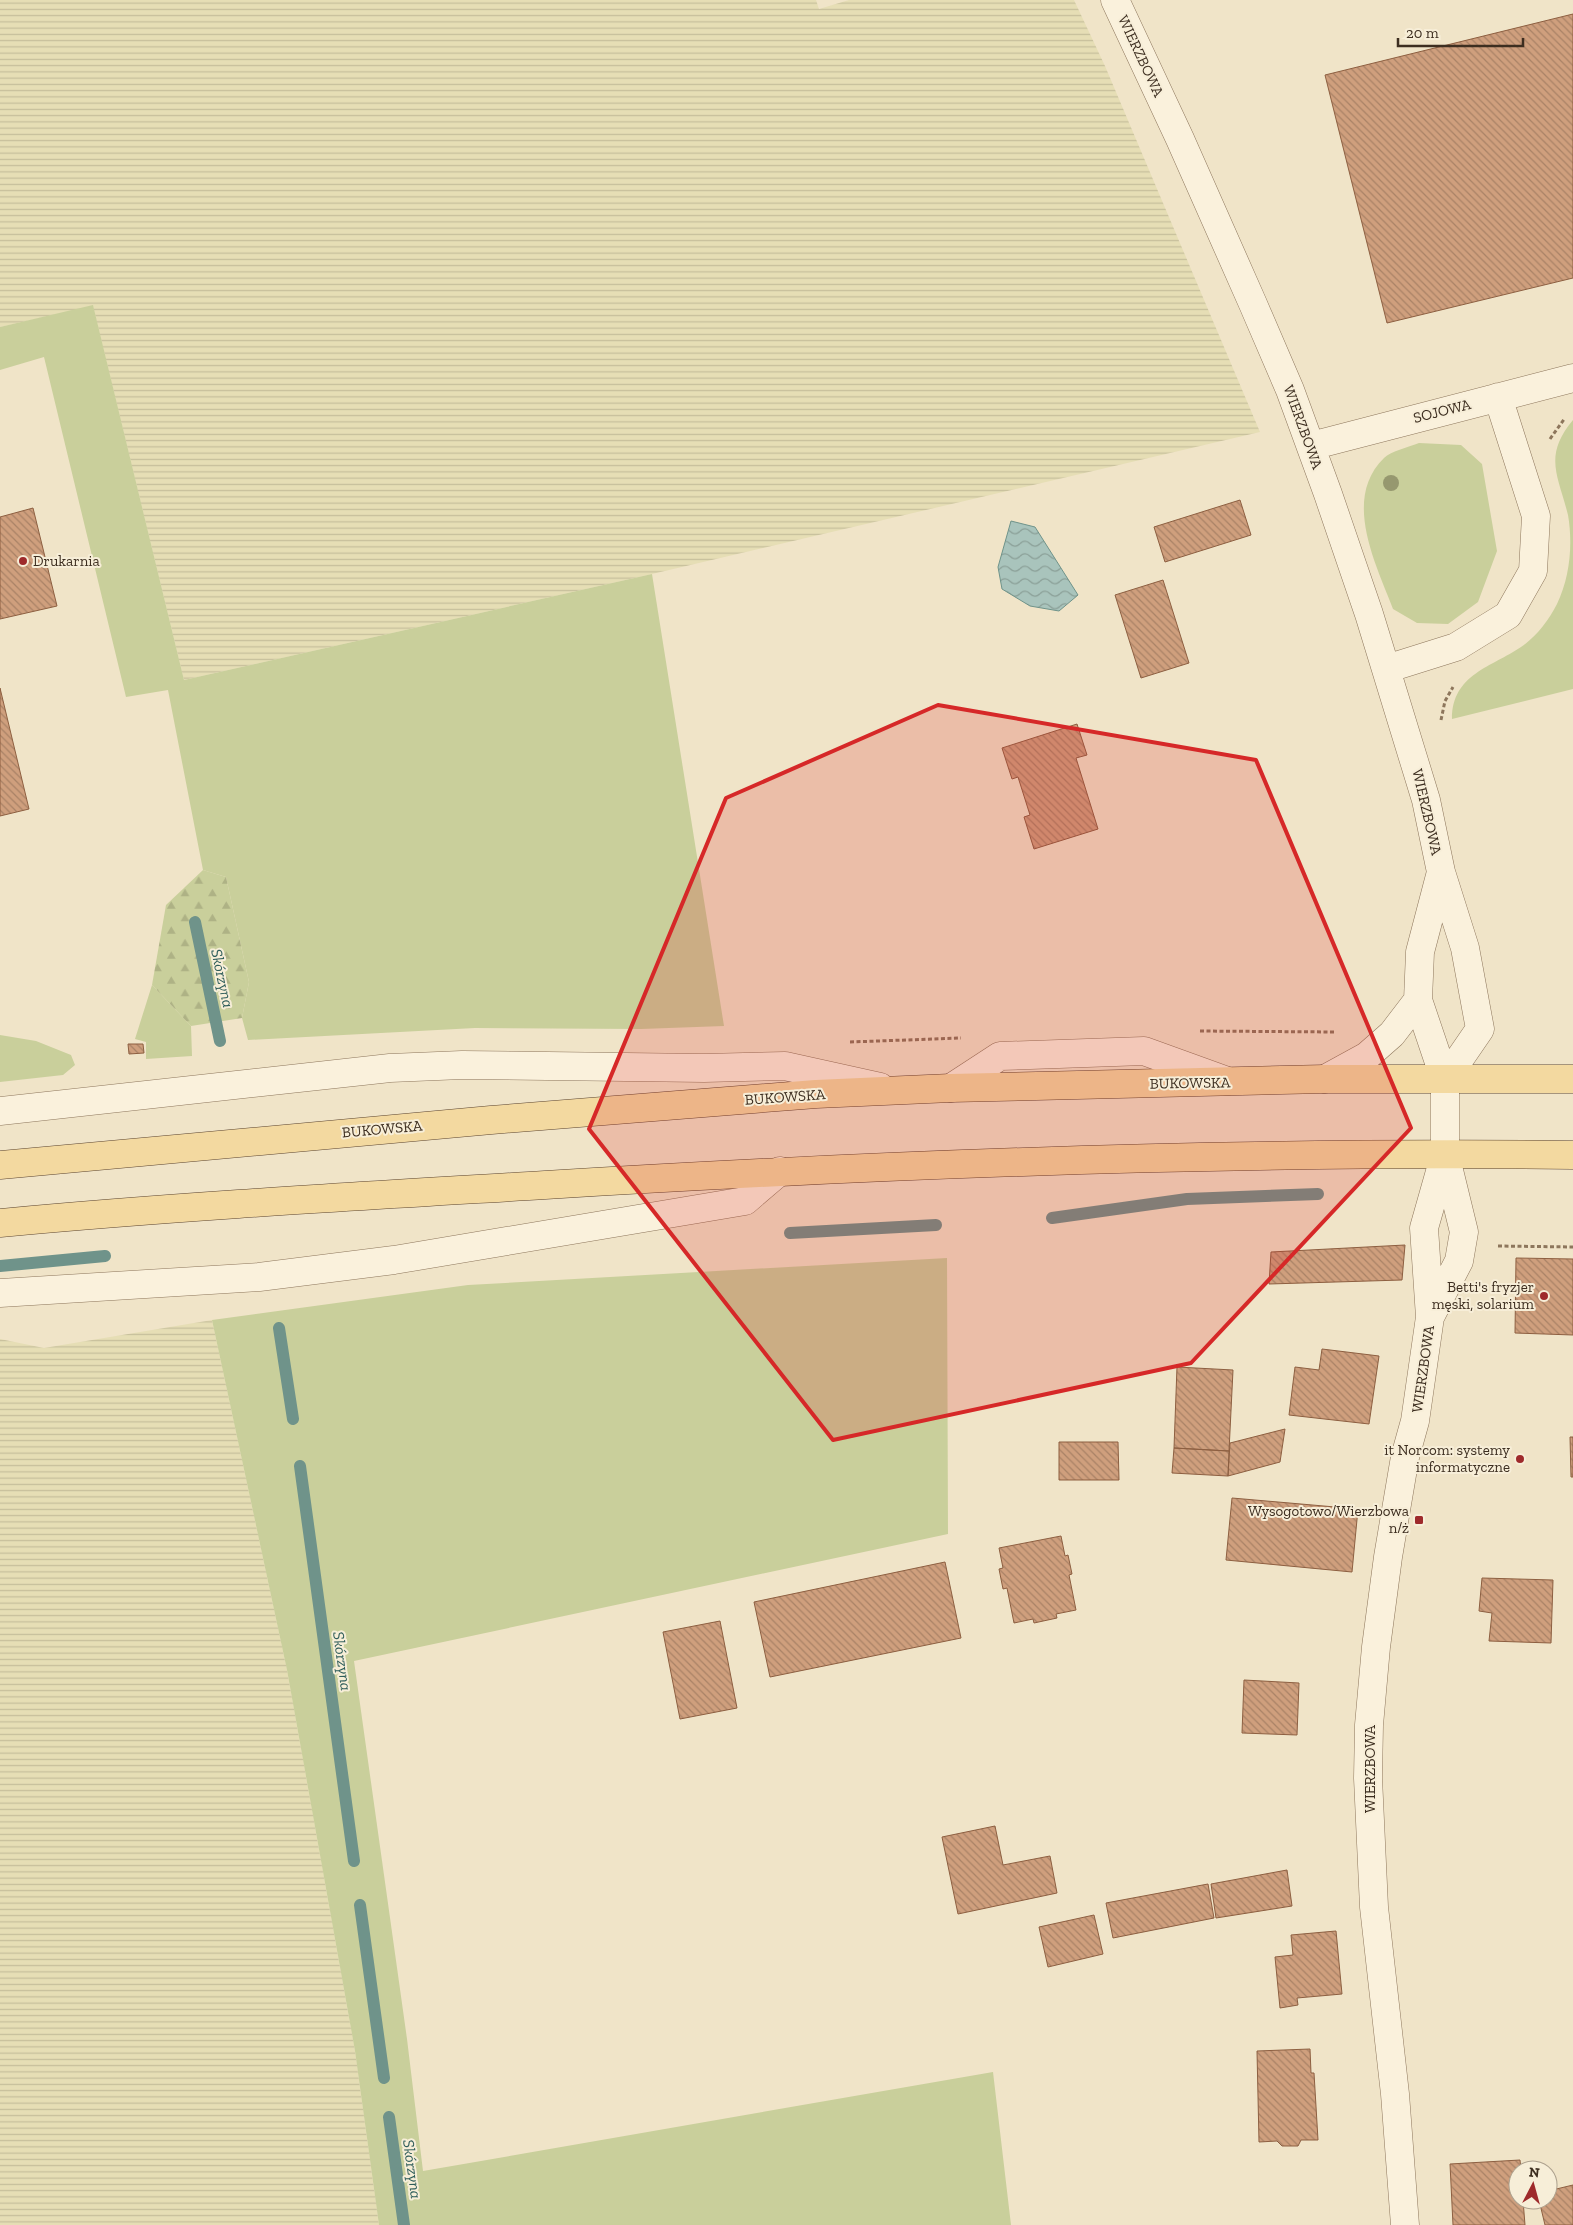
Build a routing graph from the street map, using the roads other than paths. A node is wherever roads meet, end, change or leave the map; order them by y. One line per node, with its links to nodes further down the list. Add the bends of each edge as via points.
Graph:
1 (1115, 0): 4 (street, WIERZBOWA, via 1257,313)
2 (1573, 378): 3 (street, SOJOWA)
3 (1498, 397): 4 (street, SOJOWA); 5 (street, via 1536,516 1533,571 1508,615 1456,647)
4 (1310, 446): 5 (street, WIERZBOWA)
5 (1386, 669): 6 (street, WIERZBOWA, via 1426,800)
6 (1440, 872): 7 (street, WIERZBOWA, via 1420,952); 10 (street, WIERZBOWA, via 1466,948 1480,1029)
7 (1418, 1000): 8 (street, via 1392,1034 1367,1056); 10 (street, WIERZBOWA)
8 (1325, 1079): 10 (main road, BUKOWSKA); 11 (main road, BUKOWSKA)
9 (1573, 1079): 10 (main road, BUKOWSKA)
10 (1445, 1080): 13 (street, WIERZBOWA)
11 (893, 1090): 12 (street, via 785,1066 462,1065 390,1068); 15 (main road, BUKOWSKA, via 646,1107)
12 (0, 1111)
13 (1445, 1154): 14 (main road); 16 (main road, via 980,1162); 19 (street, WIERZBOWA, via 1424,1228); 19 (street, WIERZBOWA, via 1464,1232 1459,1261)
14 (1573, 1154)
15 (0, 1165)
16 (780, 1170): 17 (main road, via 198,1207); 18 (street, via 745,1201 394,1260 259,1277)
17 (0, 1223)
18 (0, 1294)
19 (1430, 1317): 20 (street, WIERZBOWA, via 1415,1421 1405,1456 1388,1557 1369,1725 1374,1907 1395,2094)
20 (1405, 2225)

